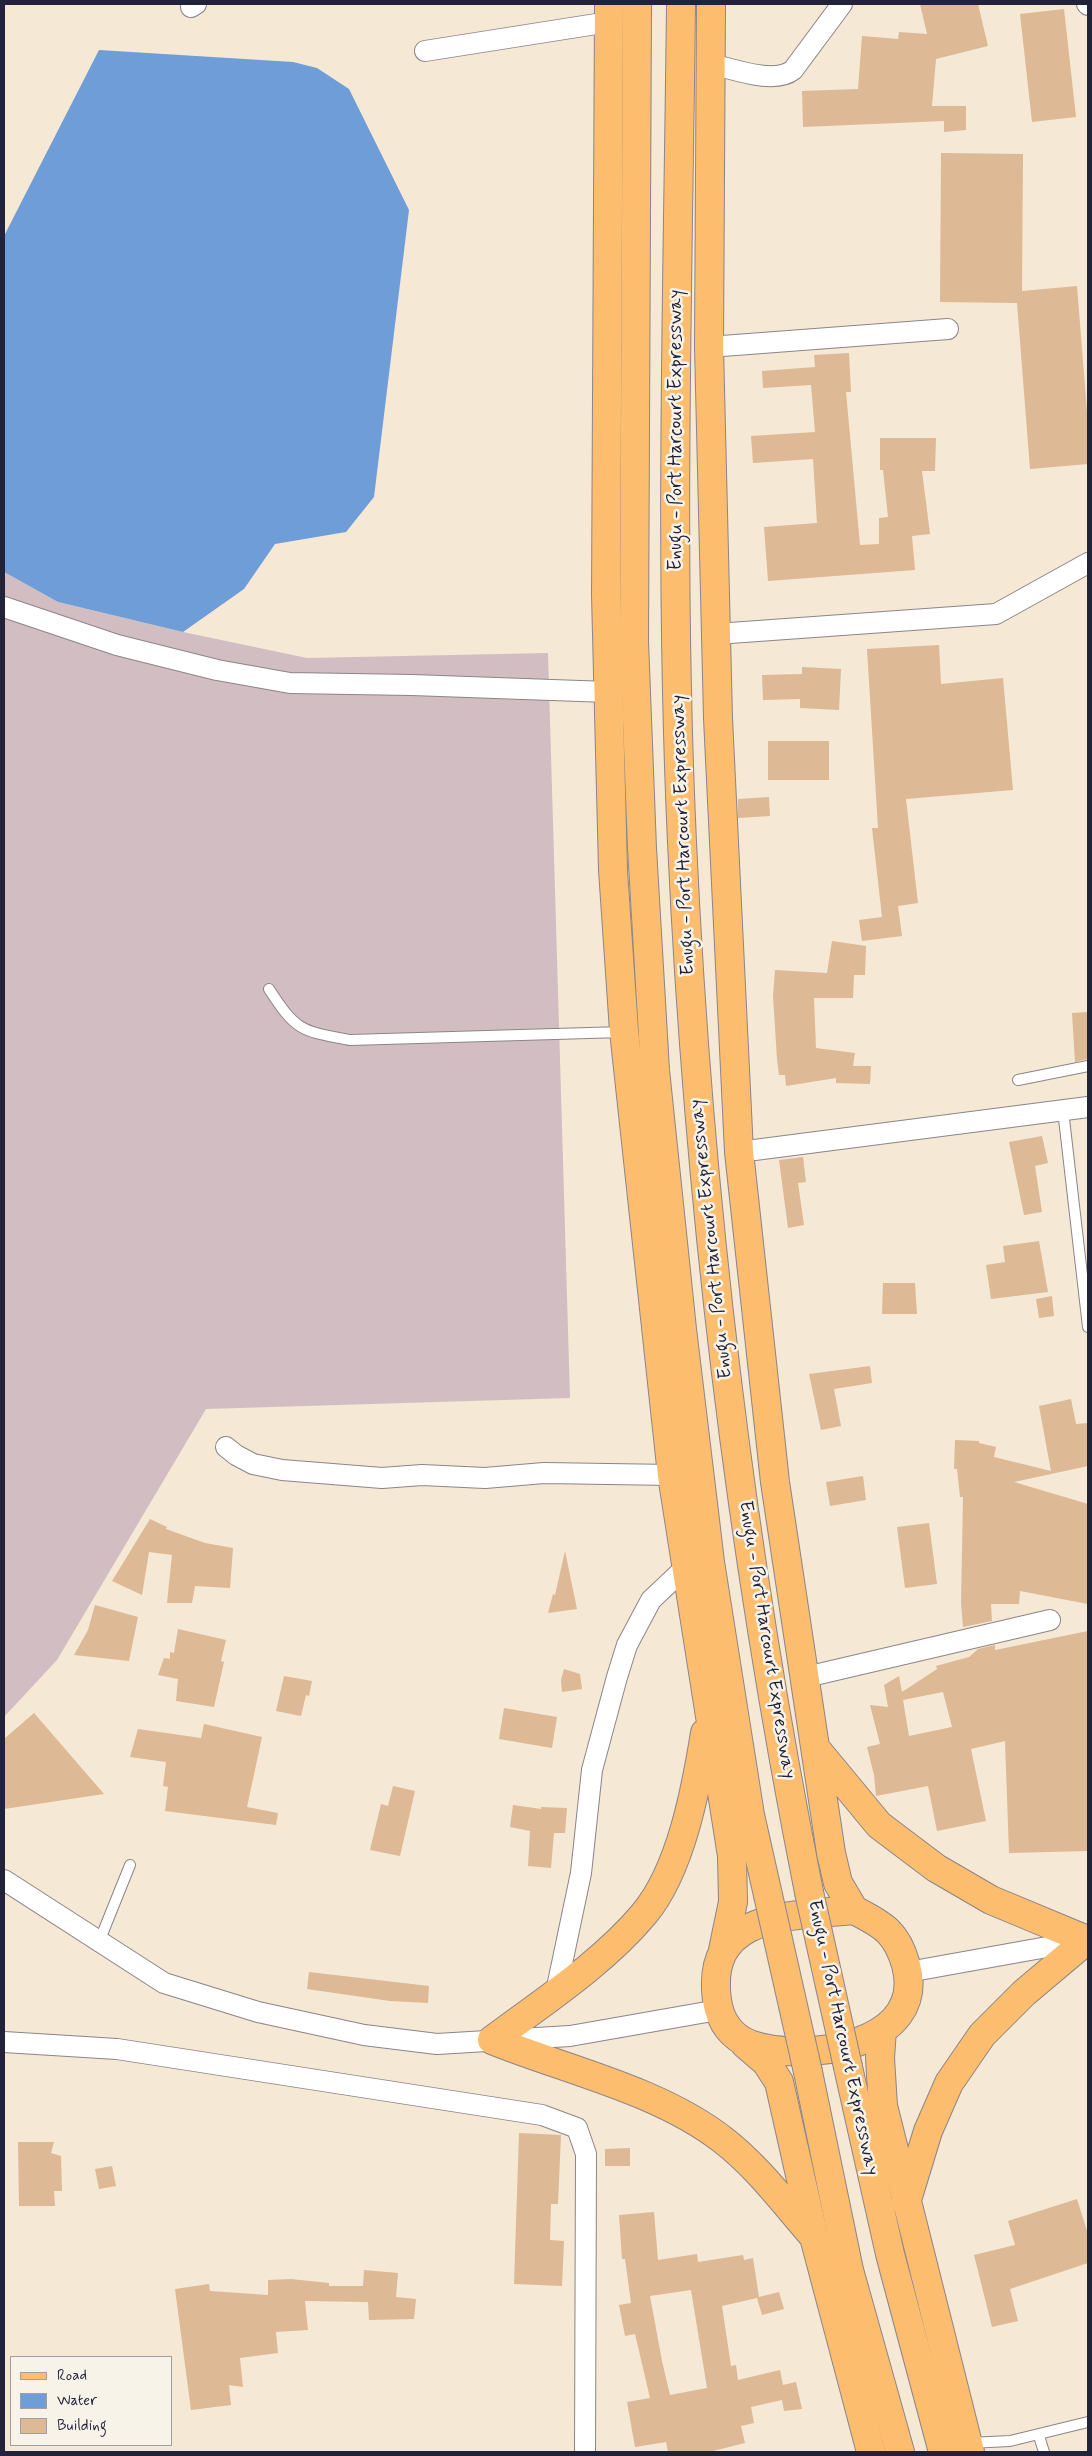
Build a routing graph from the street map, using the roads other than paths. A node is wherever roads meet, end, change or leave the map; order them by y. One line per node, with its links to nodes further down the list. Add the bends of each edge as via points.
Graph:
1 (637, 4): 22 (main road, Enugu - Port Harcourt Expressway, via 634,641 655,1070)
2 (681, 4): 21 (main road, Enugu - Port Harcourt Expressway, via 677,640 682,841)
3 (712, 4): 7 (main road, Enugu - Port Harcourt Expressway)
4 (842, 4): 7 (street, via 785,77)
5 (609, 13): 6 (street); 13 (main road)
6 (424, 51)
7 (711, 64): 9 (main road, Enugu - Port Harcourt Expressway)
8 (948, 329): 9 (street)
9 (709, 347): 12 (main road, Enugu - Port Harcourt Expressway)
10 (1088, 563): 12 (street, via 996,614)
11 (4, 608): 13 (street, via 117,644 217,670 290,682)
12 (716, 634): 20 (main road, Enugu - Port Harcourt Expressway)
13 (608, 692): 15 (main road, via 613,870)
14 (269, 989): 15 (lane, via 286,1017 309,1033 350,1040)
15 (624, 1032): 25 (main road)
16 (1088, 1066): 17 (lane)
17 (1018, 1080)
18 (1088, 1108): 19 (street)
19 (1063, 1110): 20 (street); 23 (lane)
20 (739, 1152): 28 (main road, Enugu - Port Harcourt Expressway, via 775,1482)
21 (703, 1157): 22 (main road); 48 (main road, Enugu - Port Harcourt Expressway, bridge, via 718,1319 751,1554 809,1892 890,2254)
22 (665, 1163): 51 (main road, Enugu - Port Harcourt Expressway, bridge, via 710,1562 750,1815 849,2270)
23 (1088, 1327)
24 (226, 1447): 25 (street, via 253,1464 282,1470 382,1478 422,1475 485,1478 544,1473)
25 (672, 1475): 26 (main road)
26 (688, 1566): 29 (main road); 38 (street, via 651,1600 628,1645 617,1677 592,1770 582,1873)
27 (1050, 1620): 28 (street)
28 (806, 1677): 30 (main road, Enugu - Port Harcourt Expressway)
29 (709, 1706): 36 (main road, via 734,1874 731,1918); 38 (main road, via 695,1796 668,1874 645,1913 613,1946)
30 (817, 1750): 33 (main road, Enugu - Port Harcourt Expressway, via 831,1853 838,1883); 34 (main road, via 879,1826 936,1868 991,1900)
31 (130, 1865): 35 (lane)
32 (4, 1880): 35 (street)
33 (854, 1910): 36 (main road, via 793,1916 764,1923 738,1934); 37 (main road, via 895,1938)
34 (1088, 1940): 37 (street); 44 (main road, via 1024,1993 982,2035 949,2082 928,2131)
35 (99, 1942): 41 (street, via 164,1983 258,2012 364,2035 438,2044)
36 (723, 1950): 39 (main road, via 716,1966)
37 (908, 1972): 40 (main road, via 908,1994 897,2016)
38 (556, 1992): 41 (main road)
39 (718, 2010): 41 (street, via 570,2036); 42 (main road, via 727,2028)
40 (882, 2030): 42 (main road, via 860,2041 820,2051 784,2053); 44 (main road, Enugu - Port Harcourt Expressway, via 883,2106)
41 (492, 2040): 45 (main road, via 651,2099 688,2118 722,2140 755,2169)
42 (740, 2040): 45 (main road, via 766,2062 779,2082)
43 (4, 2042): 49 (street, via 116,2049 542,2115 577,2128 586,2154)
44 (906, 2203): 48 (main road, Enugu - Port Harcourt Expressway)
45 (814, 2237): 50 (main road)
46 (1088, 2422): 47 (lane)
47 (1039, 2436): 48 (lane); 52 (lane)
48 (960, 2449)
49 (585, 2452)
50 (870, 2452)
51 (900, 2452)
52 (1044, 2452)

